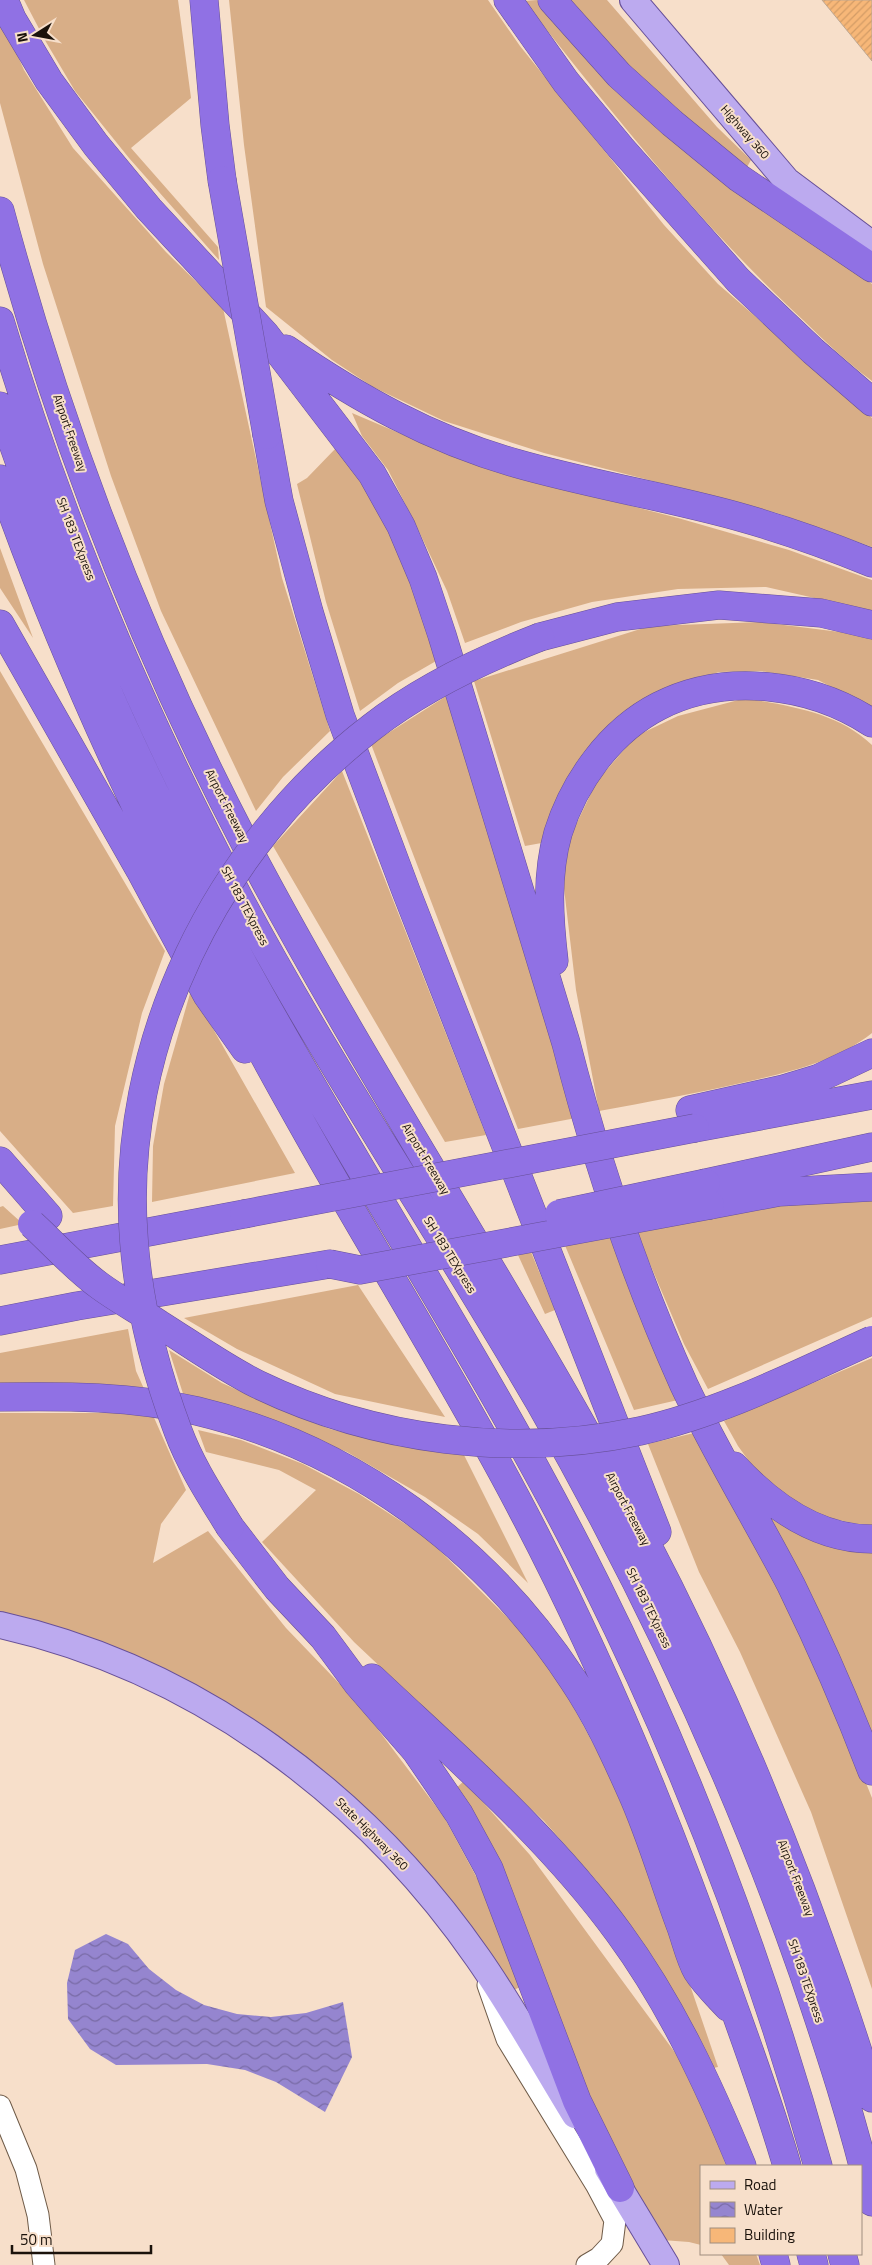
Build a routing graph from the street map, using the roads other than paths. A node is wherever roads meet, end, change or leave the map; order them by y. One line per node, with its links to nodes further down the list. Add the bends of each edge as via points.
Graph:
1 (4, 0): 12 (highway, via 49,81 96,145 149,209)
2 (189, 0): 7 (highway)
3 (204, 0): 7 (highway)
4 (508, 0): 13 (highway, via 572,89 738,280)
5 (552, 0): 10 (highway, via 619,75 672,123 739,178)
6 (633, 0): 9 (main road, Highway 360, via 787,181 866,240)
7 (214, 125): 39 (highway, bridge, via 284,520 340,715)
8 (0, 211): 39 (highway, Airport Freeway, via 50,376 101,520 169,687 208,770 318,976 617,1489)
9 (872, 248)
10 (872, 268)
11 (0, 321): 49 (highway, SH 183 TEXpress, via 94,586 182,785 299,1004 543,1409 606,1522 676,1661 725,1769 783,1914 840,2080)
12 (264, 334): 16 (highway, via 340,386 446,439 515,463 744,518); 20 (highway, via 372,474 423,578)
13 (872, 402)
14 (0, 406): 47 (highway, via 64,585 148,779 247,970 531,1461 595,1583 651,1703 732,1901 791,2073)
15 (0, 479): 24 (highway, via 52,620 128,792 213,963)
16 (872, 563)
17 (0, 624): 24 (highway, via 207,995)
18 (872, 625): 38 (highway, bridge, via 821,613 719,605 618,617 540,637 490,657 428,690 373,726 324,766 278,816 236,871 205,923 174,986 154,1047 140,1108 133,1176 134,1239 141,1304 157,1372 179,1433 202,1481 230,1528 277,1588)
19 (872, 723): 20 (highway, via 857,712 791,690 724,687 690,694 659,706 616,736 575,792 558,833 550,873 550,924)
20 (566, 1043): 35 (highway, via 583,1110 629,1252 656,1322)
21 (872, 1053): 23 (highway, via 817,1079)
22 (872, 1094): 23 (highway)
23 (693, 1119): 30 (highway, bridge, via 548,1156)
24 (301, 1122): 42 (highway, via 485,1440 555,1573 648,1777)
25 (872, 1147): 29 (highway)
26 (0, 1161): 31 (highway, via 48,1216 102,1270)
27 (872, 1187): 29 (highway)
28 (0, 1189): 31 (highway, bridge, via 32,1224 100,1286)
29 (708, 1194): 32 (highway, bridge)
30 (0, 1260)
31 (129, 1304): 33 (highway, bridge, via 214,1360 288,1398 405,1433 499,1443 585,1440 670,1423 730,1402)
32 (0, 1322)
33 (872, 1340)
34 (0, 1397): 42 (highway, via 127,1400 196,1411 264,1431 325,1458 374,1485 438,1528 502,1589 573,1680 592,1711 632,1792 697,1972)
35 (713, 1442): 36 (highway, via 768,1500 802,1522 829,1533); 40 (highway, via 826,1658)
36 (872, 1539)
37 (0, 1625): 41 (main road, State Highway 360, via 46,1635 143,1672 238,1725 316,1779 390,1849)
38 (323, 1637): 45 (highway, via 360,1666 566,1866 619,1933 662,2000 690,2049); 48 (highway, via 357,1684 416,1751 473,1838 502,1901 577,2101)
39 (708, 1669): 43 (highway, Airport Freeway, via 769,1809 825,1954)
40 (872, 1771)
41 (478, 1958): 48 (main road, State Highway 360); 51 (street, via 507,2039 615,2220 612,2244)
42 (738, 2018): 46 (highway)
43 (872, 2098)
44 (0, 2106): 50 (street, via 26,2169 38,2215)
45 (742, 2165)
46 (787, 2165)
47 (818, 2165)
48 (620, 2188): 52 (main road, State Highway 360)
49 (872, 2202)
50 (44, 2265)
51 (587, 2265)
52 (666, 2265)

